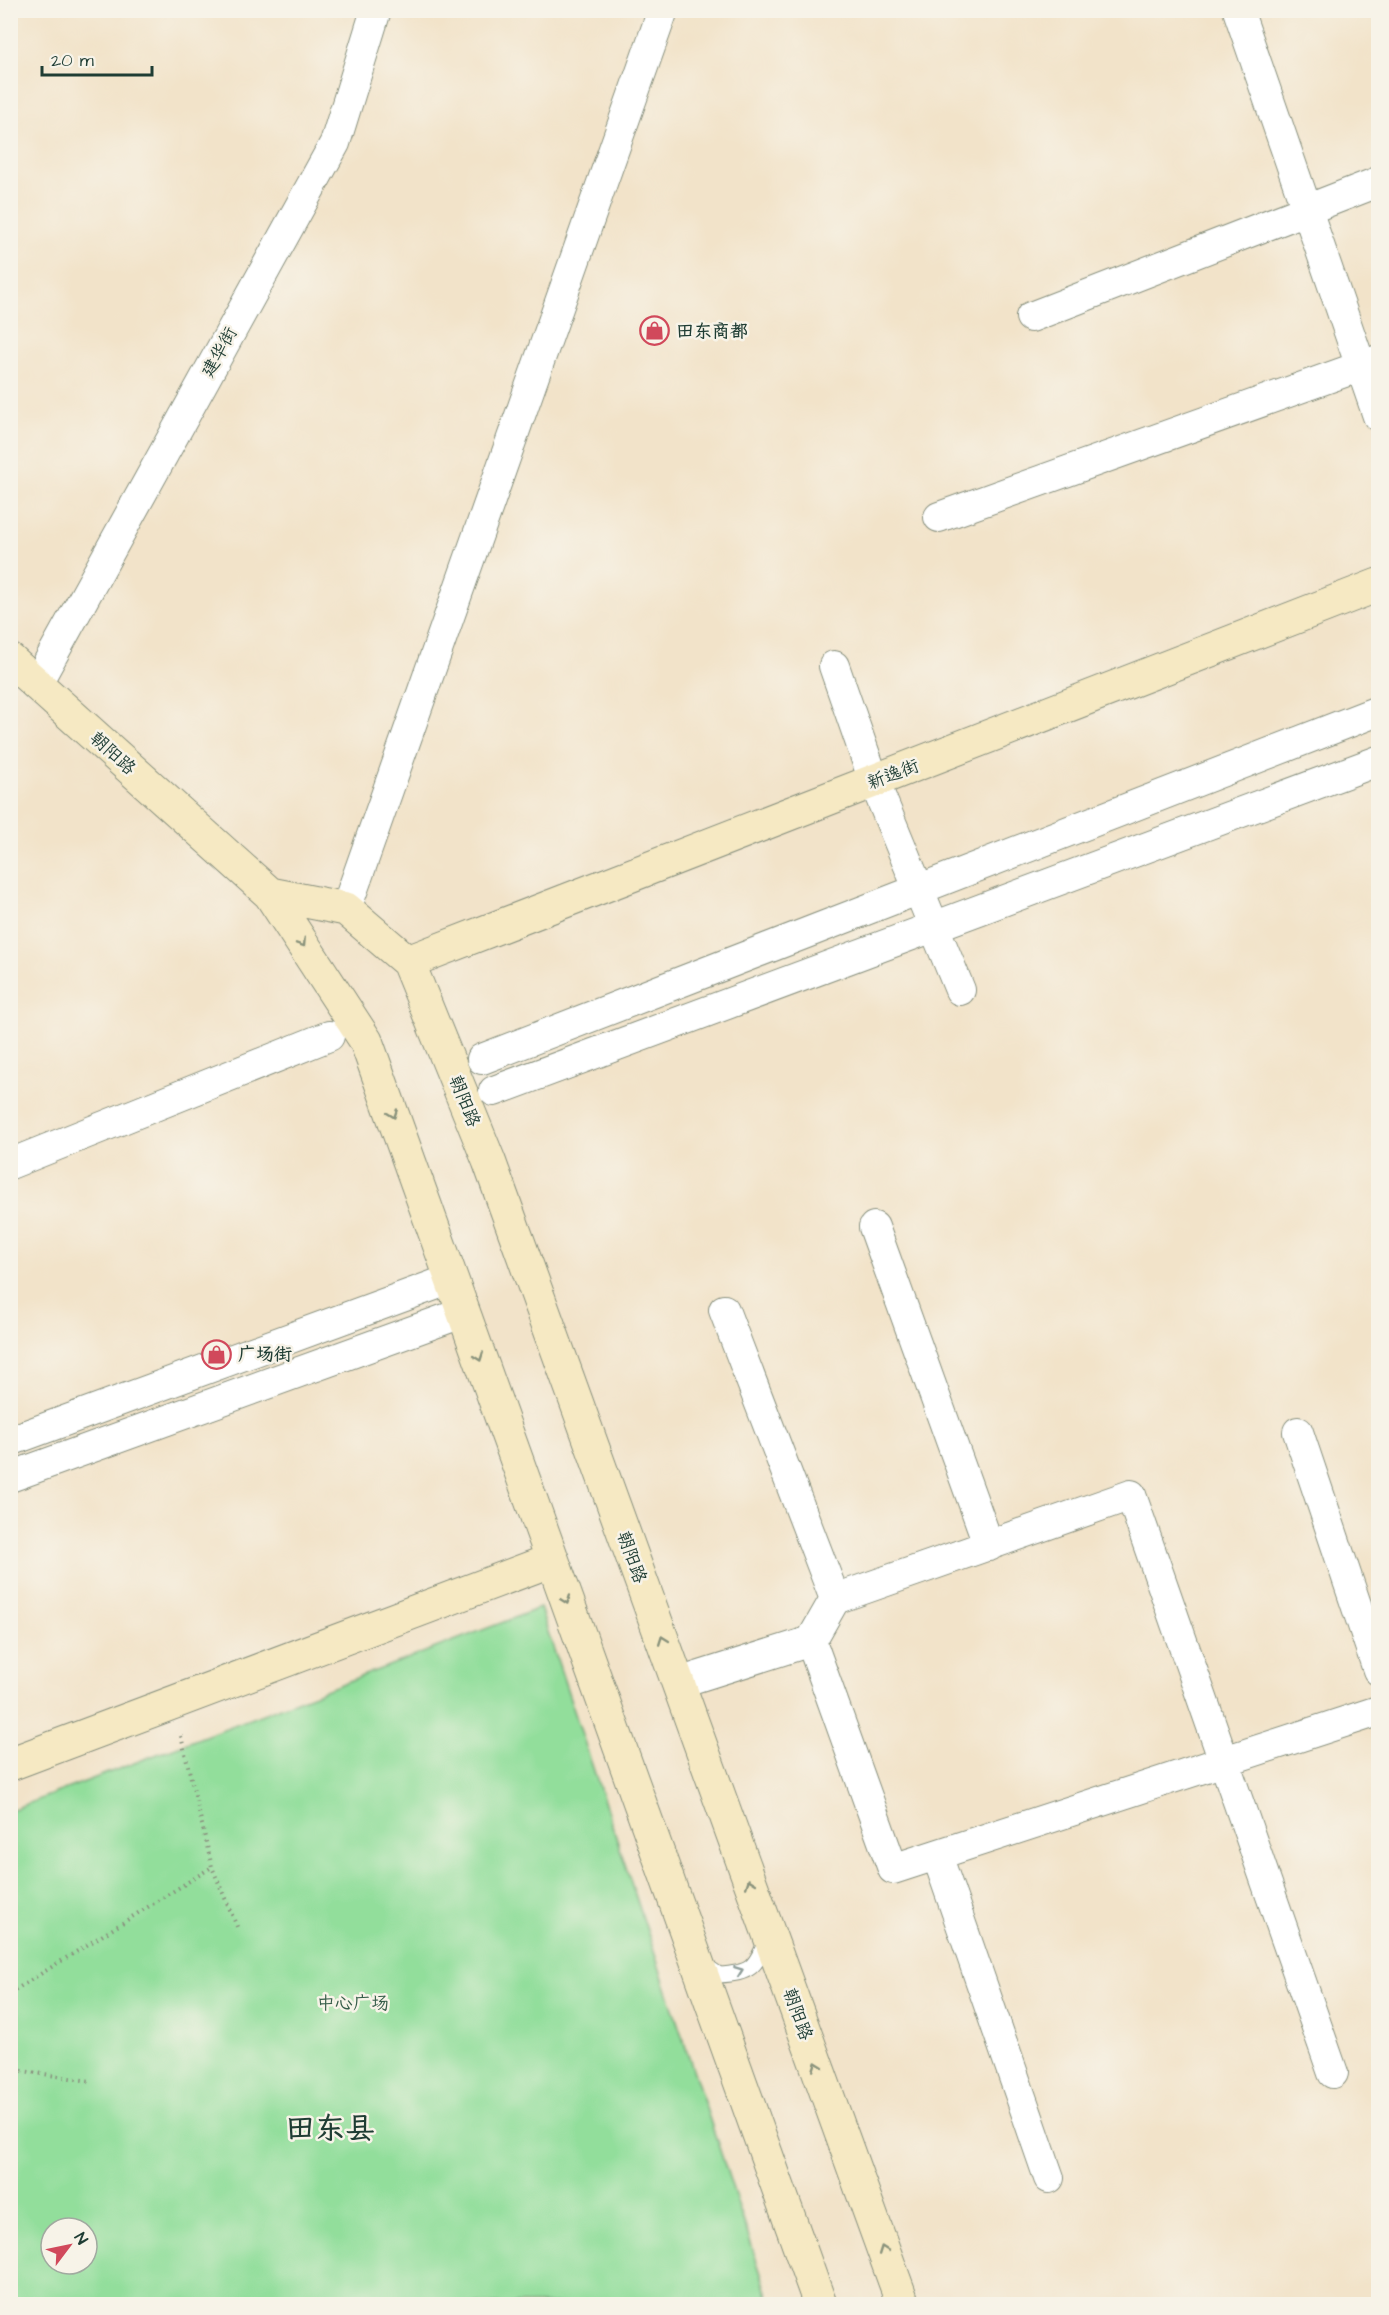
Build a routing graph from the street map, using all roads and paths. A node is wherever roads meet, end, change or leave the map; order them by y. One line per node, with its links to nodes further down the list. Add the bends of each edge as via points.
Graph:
1 (376, 10): 13 (street, 建华街, via 335,142)
2 (663, 10): 19 (street)
3 (1238, 10): 5 (street)
4 (1378, 182): 5 (street)
5 (1307, 211): 6 (street); 7 (street)
6 (1031, 317)
7 (1370, 364): 8 (street); 9 (street)
8 (1378, 416)
9 (939, 517)
10 (1378, 585): 16 (main road, 新逸街)
11 (10, 660): 13 (main road, 朝阳路)
12 (834, 666): 16 (street)
13 (37, 683): 18 (main road, 朝阳路)
14 (1378, 711): 17 (street)
15 (1378, 761): 20 (street)
16 (874, 781): 17 (street); 21 (main road, 新逸街)
17 (919, 889): 20 (street); 24 (street)
18 (270, 894): 19 (main road, 朝阳路); 28 (main road, 朝阳路, one-way to 28, via 366,1041)
19 (346, 909): 21 (main road, 朝阳路)
20 (934, 927): 22 (street); 25 (street)
21 (408, 962): 39 (main road, 朝阳路, one-way to 21, via 489,1161)
22 (960, 990)
23 (329, 1036): 26 (street)
24 (482, 1059)
25 (494, 1091)
26 (10, 1164)
27 (874, 1227): 34 (street)
28 (451, 1279): 30 (main road, 朝阳路); 32 (street)
29 (724, 1310): 36 (street)
30 (462, 1313): 33 (street); 35 (main road, 朝阳路, one-way to 35)
31 (1298, 1432): 38 (street)
32 (10, 1441)
33 (10, 1477)
34 (989, 1546): 36 (street); 42 (street, via 1131,1495)
35 (552, 1560): 43 (main road); 48 (main road, 朝阳路, one-way to 48)
36 (835, 1599): 37 (street)
37 (811, 1641): 39 (street); 44 (street, via 893,1869)
38 (1378, 1670)
39 (678, 1683): 47 (main road, 朝阳路, one-way to 39)
40 (1378, 1711): 42 (street)
41 (180, 1730): 45 (path)
42 (1224, 1762): 44 (street); 51 (street)
43 (10, 1764)
44 (937, 1855): 53 (street)
45 (212, 1867): 46 (path); 49 (path)
46 (238, 1929)
47 (769, 1935): 48 (lane, one-way to 47, via 719,1975 740,1974 757,1962); 55 (main road, 朝阳路, one-way to 47)
48 (695, 1958): 54 (main road, 朝阳路)
49 (10, 1993)
50 (10, 2069): 52 (path)
51 (1333, 2073)
52 (90, 2081)
53 (1049, 2178)
54 (820, 2304)
55 (903, 2304)

